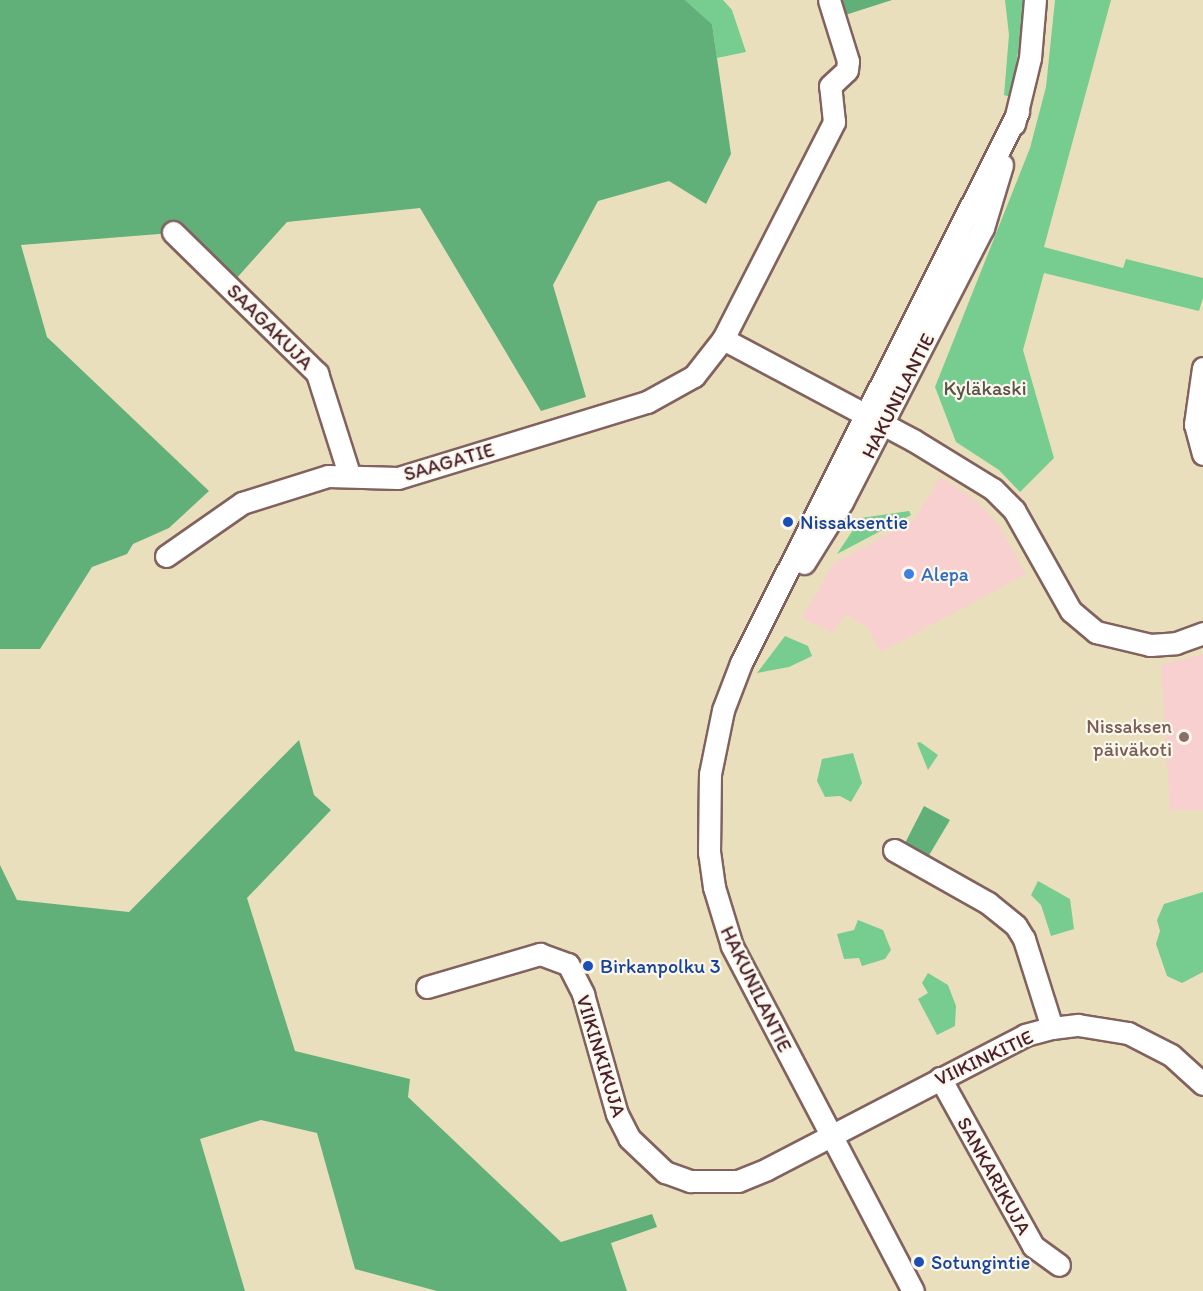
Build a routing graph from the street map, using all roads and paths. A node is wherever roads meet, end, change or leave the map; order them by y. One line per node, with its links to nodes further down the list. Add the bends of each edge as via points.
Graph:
1 (829, 0): 5 (street, SAAGATIE, via 848,61 847,70 830,86 834,122)
2 (1035, 0): 3 (street, HAKUNILANTIE, via 1030,58)
3 (1018, 112): 7 (street, HAKUNILANTIE); 8 (street, HAKUNILANTIE, via 983,228)
4 (173, 232): 10 (street, SAAGAKUJA, via 317,373)
5 (723, 339): 7 (street); 10 (street, SAAGATIE, via 694,376 647,402 398,478)
6 (1203, 368): 9 (street, via 1195,424)
7 (864, 414): 8 (street); 13 (street, HAKUNILANTIE)
8 (884, 425): 12 (street, via 954,464 1000,496 1014,510 1071,611 1096,632 1150,645 1176,643); 13 (street, HAKUNILANTIE, via 842,502)
9 (1203, 454)
10 (349, 474): 11 (street, SAAGATIE, via 328,476 242,503)
11 (166, 556)
12 (1203, 633)
13 (741, 663): 19 (street, HAKUNILANTIE, via 723,710 710,774 708,818 714,887 742,967)
14 (894, 850): 16 (street, via 988,903 1016,926 1024,939)
15 (427, 987): 19 (street, VIIKINKIKUJA, via 540,954 568,964 584,993 617,1114 629,1138 665,1172 690,1181 738,1181)
16 (1053, 1028): 17 (street, VIIKINKITIE, via 1025,1035); 18 (street, VIIKINKITIE, via 1078,1025 1128,1033 1171,1055)
17 (940, 1078): 19 (street, VIIKINKITIE); 20 (street, SANKARIKUJA, via 1033,1246)
18 (1203, 1084)
19 (830, 1135): 21 (street, HAKUNILANTIE)
20 (1059, 1265)
21 (913, 1291)

